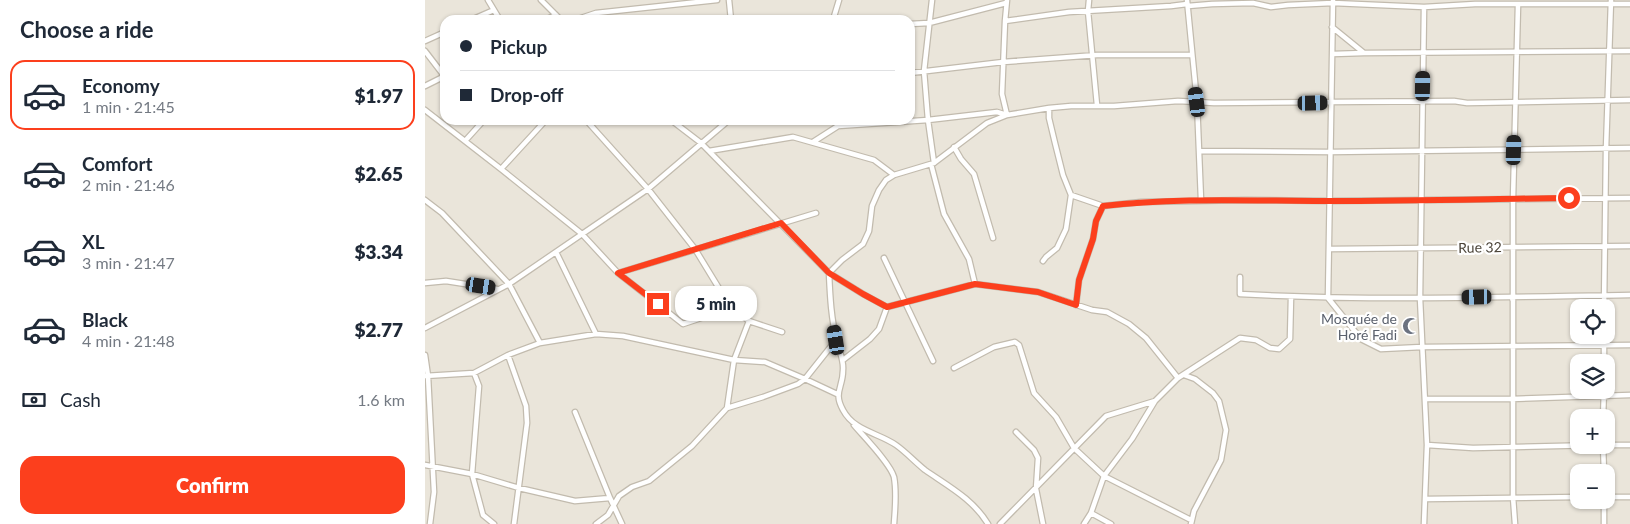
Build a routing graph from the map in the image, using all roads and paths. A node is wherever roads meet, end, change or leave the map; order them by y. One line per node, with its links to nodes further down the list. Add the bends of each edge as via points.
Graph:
1 (488, 0): 16 (street)
2 (541, 0): 20 (street)
3 (717, 0): 21 (street)
4 (729, 0): 22 (street)
5 (839, 0): 23 (street)
6 (932, 0): 25 (street)
7 (1089, 0): 17 (street)
8 (1333, 1): 10 (street); 15 (street); 27 (street)
9 (1006, 2): 24 (street); 25 (street)
10 (1288, 2): 11 (street, via 1271,7 1253,3)
11 (1187, 3): 17 (street); 37 (street)
12 (1611, 3): 13 (street); 14 (street); 31 (street)
13 (1630, 4)
14 (1518, 5): 15 (street); 33 (street)
15 (1424, 7): 35 (street)
16 (494, 10): 18 (street); 19 (street)
17 (1087, 11): 24 (street); 38 (street)
18 (482, 15)
19 (497, 15)
20 (556, 15)
21 (590, 15)
22 (730, 15)
23 (834, 15)
24 (1005, 21): 39 (street)
25 (929, 23): 26 (street); 41 (street)
26 (915, 24)
27 (1332, 27): 34 (street); 36 (street)
28 (440, 34): 29 (street)
29 (425, 41)
30 (425, 51): 40 (street)
31 (1609, 51): 32 (street); 33 (street); 45 (street)
32 (1630, 51)
33 (1517, 52): 35 (street); 50 (street)
34 (1364, 53): 35 (street); 36 (street)
35 (1424, 53): 49 (street)
36 (1333, 54): 48 (street)
37 (1192, 55): 38 (street); 47 (street)
38 (1092, 56): 39 (street); 51 (street)
39 (1003, 62): 41 (street); 54 (street, via 1002,94)
40 (440, 70)
41 (924, 71): 42 (street); 55 (street)
42 (915, 72)
43 (440, 79): 44 (street)
44 (425, 86)
45 (1608, 100): 46 (street); 50 (street); 71 (street)
46 (1630, 100)
47 (1197, 102): 48 (street); 51 (street); 74 (street)
48 (1331, 102): 49 (street); 76 (street)
49 (1423, 102): 50 (street); 75 (street)
50 (1516, 102): 72 (street)
51 (1097, 105): 52 (street)
52 (1049, 108): 54 (street); 81 (street, via 1061,167)
53 (425, 110): 57 (street)
54 (1007, 115): 55 (street, via 997,112); 69 (street, via 987,123)
55 (928, 120): 56 (street); 77 (street)
56 (915, 121)
57 (440, 122)
58 (444, 125): 66 (street)
59 (478, 125): 66 (street)
60 (541, 125): 78 (street)
61 (590, 125): 80 (street)
62 (677, 125): 68 (street)
63 (723, 125): 68 (street)
64 (853, 125): 65 (street)
65 (838, 126): 67 (street)
66 (465, 141): 78 (street)
67 (813, 142): 73 (street, via 793,137); 79 (street, via 874,160)
68 (701, 144): 73 (street); 80 (street)
69 (954, 147): 77 (street); 93 (street, via 974,174)
70 (1630, 148): 71 (street)
71 (1606, 149): 72 (street); 82 (street)
72 (1514, 150): 75 (street); 84 (street)
73 (709, 151): 91 (street)
74 (1199, 151): 76 (street); 86 (street)
75 (1423, 151): 76 (street); 87 (street)
76 (1330, 152): 88 (street)
77 (933, 163): 79 (street); 108 (street, via 944,214 969,259)
78 (501, 169): 92 (street)
79 (894, 175): 104 (street, via 879,190 863,244)
80 (648, 189): 92 (street); 98 (street)
81 (1071, 195): 89 (street); 102 (street, via 1066,230 1057,248)
82 (1606, 198): 83 (street); 84 (street); 94 (street)
83 (1630, 198)
84 (1513, 199): 87 (street); 96 (street)
85 (425, 200): 107 (street, via 442,213)
86 (1201, 200): 88 (street); 89 (street)
87 (1421, 200): 88 (street); 97 (street)
88 (1330, 201): 99 (street)
89 (1103, 206): 117 (street, via 1079,280)
90 (816, 213): 91 (street)
91 (781, 223): 98 (street); 104 (street)
92 (582, 234): 100 (street); 103 (street)
93 (993, 238)
94 (1604, 246): 95 (street, Rue 32); 96 (street, Rue 32); 111 (street)
95 (1630, 246)
96 (1514, 247): 97 (street, Rue 32); 115 (street)
97 (1421, 248): 99 (street, Rue 32); 114 (street)
98 (695, 249): 103 (street); 119 (street)
99 (1330, 249): 113 (street)
100 (556, 252): 107 (street); 123 (street)
101 (884, 258): 116 (street)
102 (1043, 261)
103 (618, 273): 119 (street, via 683,324)
104 (829, 273): 118 (street); 124 (street)
105 (1240, 277): 112 (street, via 1240,294)
106 (425, 282): 109 (street, via 446,281)
107 (509, 284): 109 (street); 125 (street)
108 (975, 284): 116 (street); 117 (street, via 1038,292)
109 (498, 289): 121 (street)
110 (1630, 295): 111 (street)
111 (1604, 296): 115 (street)
112 (1291, 297): 113 (street); 138 (street, via 1290,338 1279,349 1240,338)
113 (1328, 298): 114 (street); 127 (street, via 1361,339 1381,349)
114 (1420, 298): 115 (street); 127 (street)
115 (1513, 298): 128 (street)
116 (906, 301): 118 (street); 135 (street)
117 (1076, 305): 140 (street, via 1107,312 1129,324 1146,338)
118 (887, 307): 134 (street, via 879,328)
119 (731, 308): 120 (street)
120 (749, 321): 122 (street); 133 (street)
121 (425, 328)
122 (782, 332)
123 (597, 334): 125 (street); 133 (street, via 623,336)
124 (836, 340): 134 (street); 141 (street)
125 (540, 343): 130 (street)
126 (1630, 345): 129 (street)
127 (1422, 346): 128 (street); 146 (street)
128 (1513, 346): 129 (street); 147 (street)
129 (1604, 346): 131 (street)
130 (508, 354): 137 (street); 163 (street, via 526,406)
131 (1604, 354)
132 (425, 355): 139 (street)
133 (734, 360): 141 (street, via 765,362); 149 (street)
134 (843, 360): 143 (street)
135 (933, 361)
136 (955, 368): 158 (street, via 994,348 1015,342 1019,345 1034,393 1056,417)
137 (474, 373): 139 (street); 161 (street, via 479,386)
138 (1184, 375): 140 (street); 174 (street, via 1213,393 1219,401 1227,430 1221,460)
139 (427, 376): 160 (street)
140 (1178, 378): 148 (street)
141 (805, 379): 143 (street); 149 (street)
142 (1615, 393): 145 (street)
143 (837, 394): 151 (street)
144 (1570, 395): 147 (street)
145 (1630, 395)
146 (1425, 399): 147 (street); 153 (street)
147 (1512, 399): 157 (street)
148 (1155, 401): 158 (street, via 1106,416); 162 (street)
149 (727, 408): 171 (street, via 692,446 649,481 619,496)
150 (575, 412): 169 (street)
151 (850, 420): 180 (street, via 893,475 896,498); 181 (street, via 867,432 895,444 965,497)
152 (1016, 432): 164 (street, via 1038,458)
153 (1427, 445): 157 (street); 170 (street)
154 (1615, 445): 155 (street)
155 (1630, 445)
156 (1570, 446): 157 (street)
157 (1513, 447): 166 (street)
158 (1074, 448): 162 (street); 164 (street)
159 (425, 465): 160 (street)
160 (432, 466): 161 (street); 175 (street, via 434,492)
161 (472, 474): 163 (street); 176 (street, via 483,515)
162 (1104, 476): 173 (street); 174 (street)
163 (519, 488): 169 (street, via 575,501); 177 (street)
164 (1036, 489): 182 (street); 183 (street)
165 (1615, 496): 168 (street)
166 (1513, 497): 167 (street); 170 (street); 187 (street)
167 (1570, 497)
168 (1630, 497)
169 (610, 498): 171 (street)
170 (1425, 498): 186 (street)
171 (613, 505): 178 (street, via 608,515); 179 (street)
172 (1604, 509): 188 (street)
173 (1091, 513): 184 (street); 185 (street)
174 (1191, 522)
175 (430, 524)
176 (494, 524)
177 (514, 524)
178 (596, 524)
179 (622, 524)
180 (894, 524)
181 (987, 524)
182 (1000, 524)
183 (1043, 524)
184 (1084, 524)
185 (1111, 524)
186 (1424, 524)
187 (1515, 524)
188 (1604, 524)

